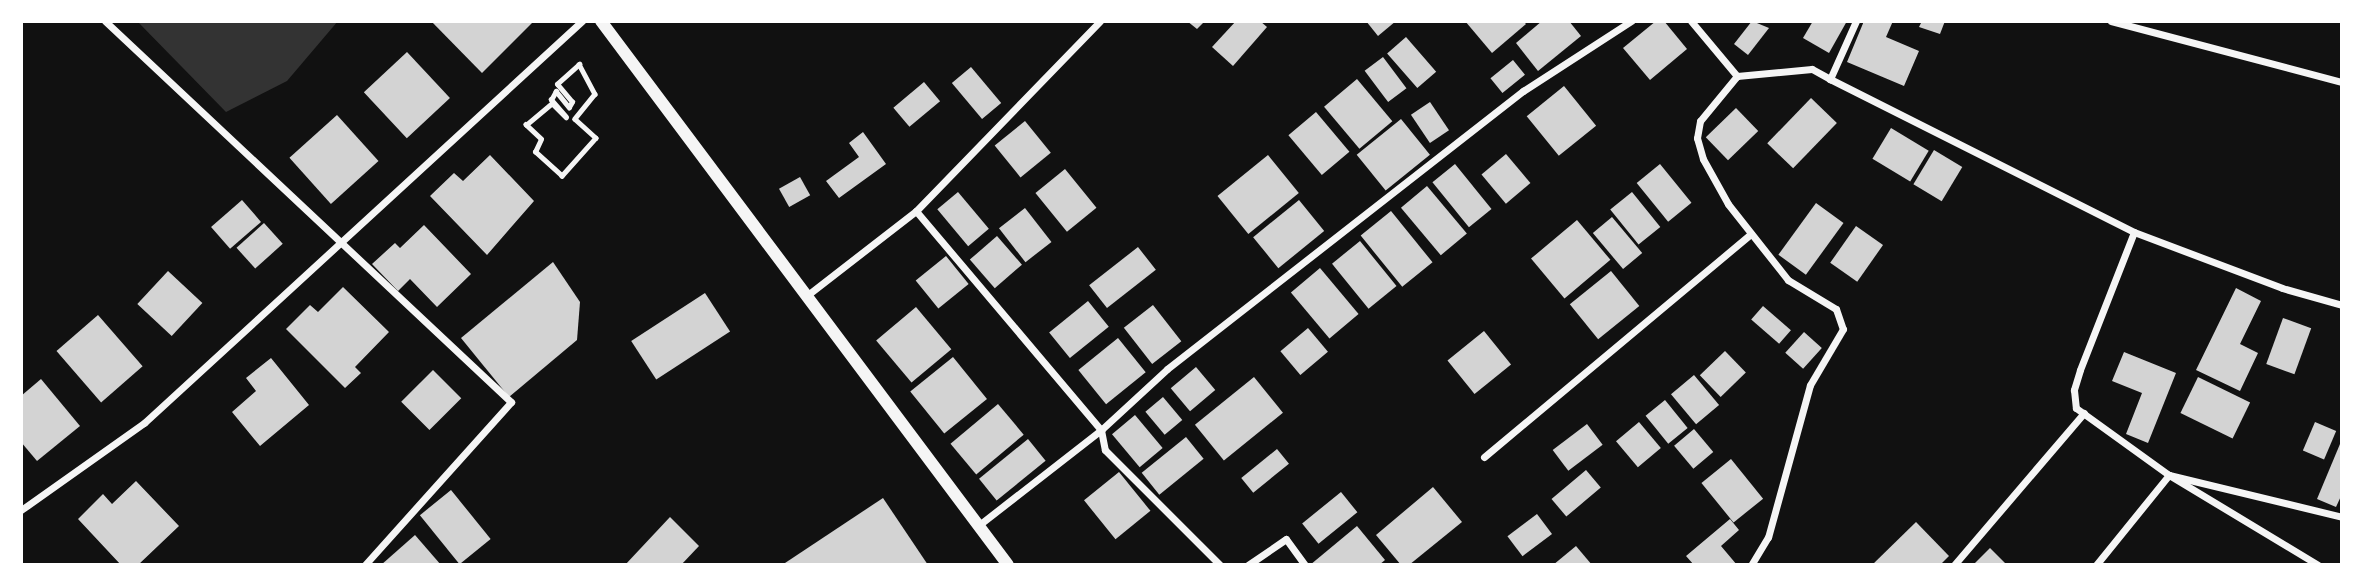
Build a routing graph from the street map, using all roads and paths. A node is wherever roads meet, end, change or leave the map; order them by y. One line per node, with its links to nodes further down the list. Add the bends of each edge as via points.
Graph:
1 (105, 21): 16 (street)
2 (582, 21): 16 (street)
3 (601, 21): 17 (street)
4 (1100, 21): 13 (street)
5 (1631, 21): 20 (street, via 1523,91 1167,369)
6 (1691, 21): 9 (street)
7 (1856, 21): 10 (street)
8 (2111, 21): 11 (street)
9 (1737, 76): 10 (street, via 1812,69); 15 (street, via 1700,121 1698,138 1703,159)
10 (1830, 79): 14 (street)
11 (2342, 82)
12 (526, 125): 12 (path, via 541,139 535,152 562,176 596,138 575,120 595,94 579,64 556,84 572,102 569,107 556,91 551,100 566,117 552,103)
13 (916, 211): 17 (street); 20 (street)
14 (2134, 232): 18 (street, via 2282,288); 19 (street, via 2074,390 2076,408)
15 (1751, 234): 21 (street); 33 (street, via 1788,280 1836,309 1843,329 1810,385 1768,537)
16 (339, 244): 24 (street, via 144,423); 28 (street, via 511,402)
17 (804, 298): 27 (street)
18 (2342, 305)
19 (2084, 414): 22 (street); 34 (street)
20 (1101, 430): 27 (street); 30 (street, via 1105,450)
21 (1484, 457)
22 (2169, 475): 26 (street); 35 (street); 36 (street)
23 (21, 497): 24 (street)
24 (29, 505): 25 (street)
25 (21, 510)
26 (2342, 517)
27 (979, 525): 29 (street)
28 (366, 565)
29 (1008, 565)
30 (1220, 565)
31 (1248, 565): 32 (street, via 1286,539)
32 (1305, 565)
33 (1751, 565)
34 (1954, 565)
35 (2095, 565)
36 (2318, 565)

